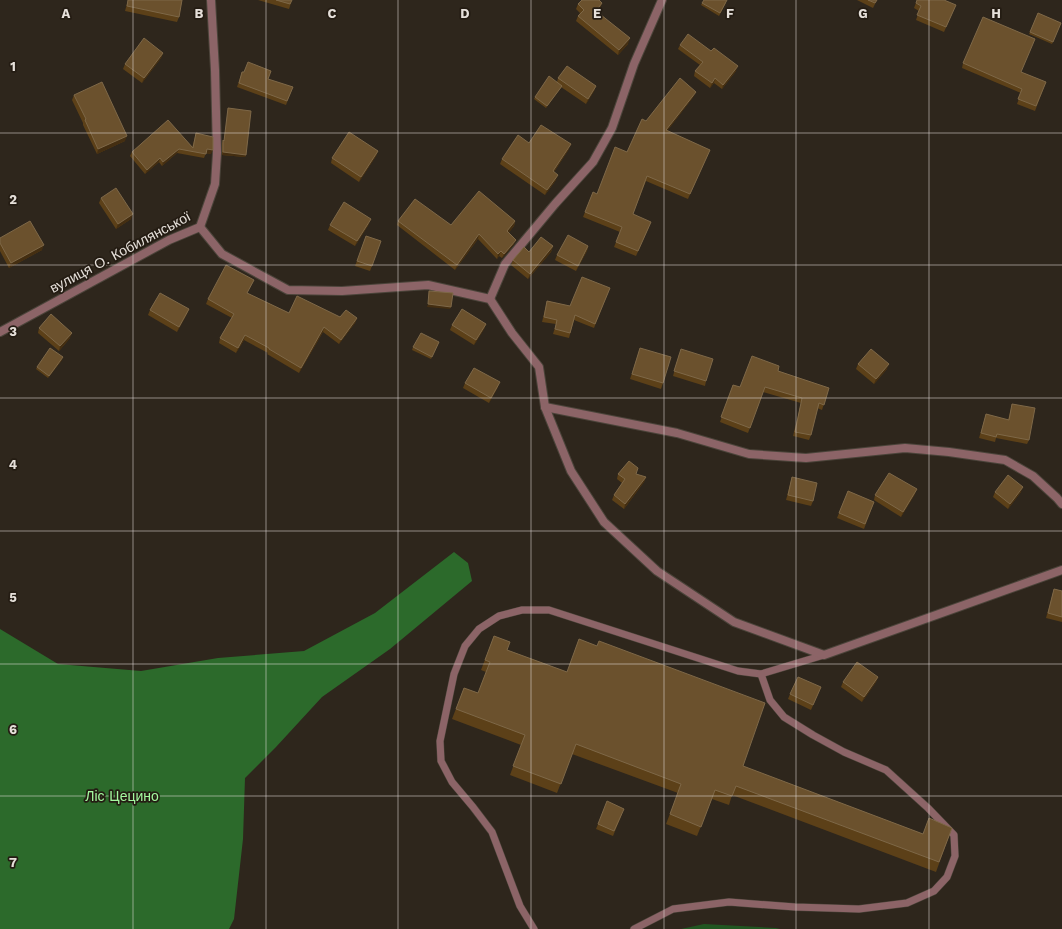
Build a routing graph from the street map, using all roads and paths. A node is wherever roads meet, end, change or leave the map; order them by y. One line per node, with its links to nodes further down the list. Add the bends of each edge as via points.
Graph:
1 (211, 0): 3 (street, вулиця О. Кобилянської, via 217,153 215,184)
2 (662, 0): 4 (street, via 634,64 612,128 593,162 505,264)
3 (200, 227): 4 (street, via 222,254 288,290 428,285); 5 (street, вулиця О. Кобилянської, via 169,240)
4 (490, 299): 6 (street, via 512,333 539,367)
5 (0, 332)
6 (545, 407): 7 (street, via 677,432 749,454 806,458 905,448 1005,460 1033,476); 9 (street, via 571,471 604,522 657,571 734,622)
7 (1062, 504)
8 (1062, 570): 9 (street)
9 (824, 654): 10 (lane)
10 (761, 674): 11 (lane, via 738,671 549,610 522,610 499,616 479,629 465,646 454,674 440,741 441,762 452,782 492,832 520,906); 12 (lane, via 770,700 784,717 844,752 886,770 954,835 955,856 947,877 934,891 907,902 859,909 729,902 673,909)
11 (534, 929)
12 (634, 929)

